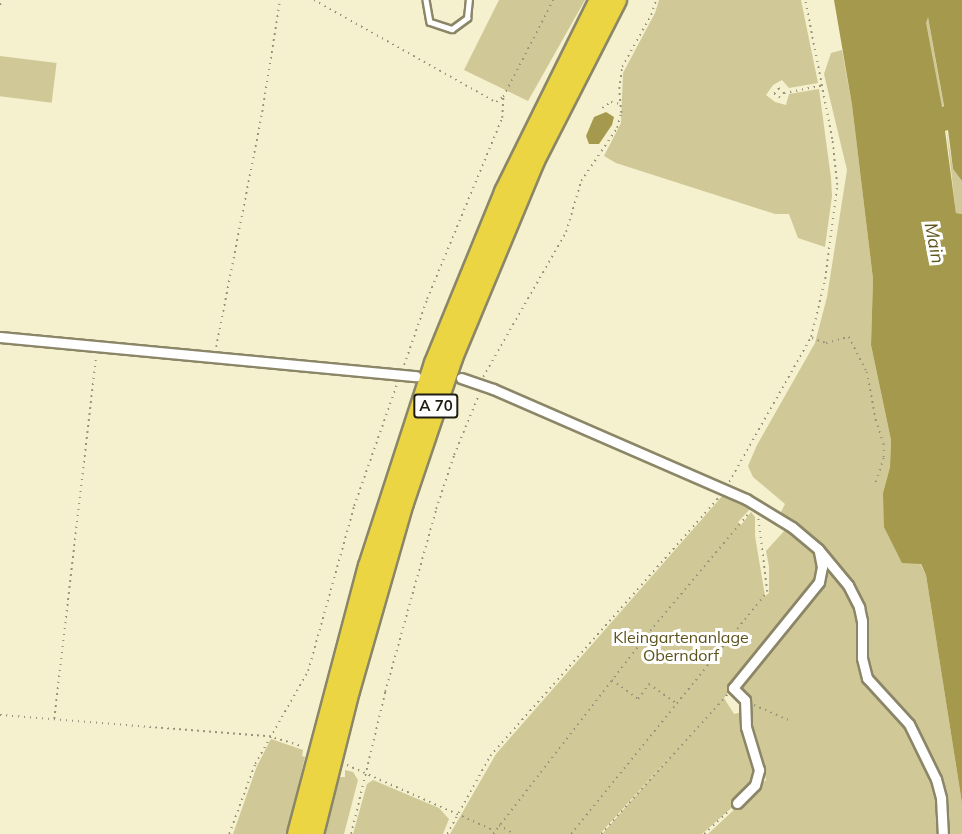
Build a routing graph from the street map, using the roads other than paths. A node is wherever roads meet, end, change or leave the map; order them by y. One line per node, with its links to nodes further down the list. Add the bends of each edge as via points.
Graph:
1 (426, 0): 2 (lane, via 430,22 452,29 467,18)
2 (469, 0)
3 (599, 0): 10 (highway, A 70, via 504,192 431,374 368,566)
4 (616, 0): 11 (highway, A 70, via 536,161 453,358 404,503)
5 (0, 337): 6 (street)
6 (416, 376)
7 (461, 378): 8 (street, via 756,504)
8 (818, 549): 9 (street, via 822,567 819,582 733,688 746,700 746,727 759,770 755,785); 12 (street, via 848,585 858,607 867,678 915,732 936,779)
9 (737, 803)
10 (297, 834)
11 (314, 834)
12 (944, 834)

